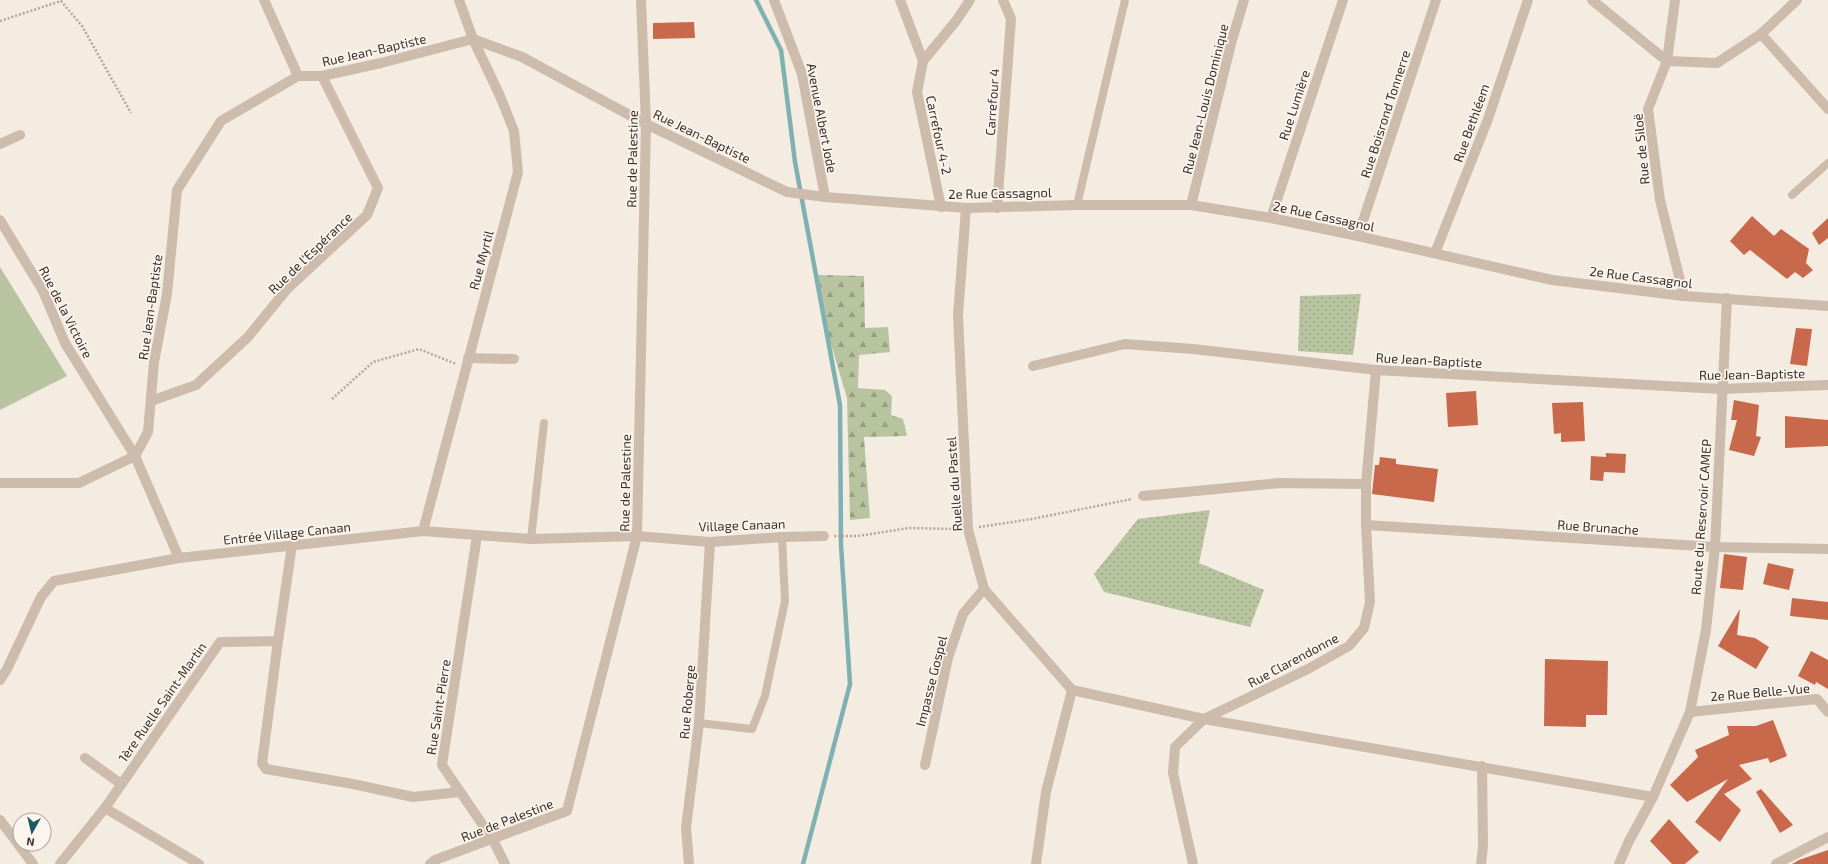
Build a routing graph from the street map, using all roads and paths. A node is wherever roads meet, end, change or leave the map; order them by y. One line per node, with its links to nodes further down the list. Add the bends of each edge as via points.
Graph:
1 (264, 0): 21 (street)
2 (459, 0): 18 (street, Rue Myrtil)
3 (641, 0): 25 (street, Rue de Palestine)
4 (774, 0): 31 (street, Avenue Albert Jode, via 802,74)
5 (900, 0): 19 (street)
6 (970, 0): 19 (street)
7 (1003, 0): 36 (street, Carrefour 4, via 1011,19)
8 (1126, 0): 32 (lane)
9 (1244, 0): 33 (street, Rue Jean-Louis Dominique)
10 (1343, 0): 37 (street, Rue Lumière)
11 (1436, 0): 39 (street, Rue Boisrond Tonnerre)
12 (1528, 0): 40 (street, Rue Bethléem, via 1488,119)
13 (1592, 0): 20 (street)
14 (1674, 0): 20 (street, Rue de Siloë)
15 (1797, 0): 17 (street)
16 (0, 22): 24 (path, via 61,1 82,26)
17 (1761, 34): 20 (street, via 1717,63); 23 (street)
18 (473, 39): 22 (street, Rue Jean-Baptiste); 25 (street, Rue Jean-Baptiste, via 522,57); 45 (street, Rue Myrtil, via 514,131 518,172)
19 (923, 61): 34 (street, Carrefour 4-2, via 917,92)
20 (1667, 61): 41 (street, Rue de Siloë, via 1648,109 1660,200)
21 (298, 76): 22 (street, Rue Jean-Baptiste); 51 (street, Rue Jean-Baptiste, via 221,121 177,190)
22 (322, 76): 51 (street, Rue de l'Espérance, via 378,188 367,216 287,289 248,337 196,385)
23 (1828, 109)
24 (131, 113)
25 (646, 124): 30 (street, Rue Jean-Baptiste, via 787,192); 61 (street, Rue de Palestine)
26 (20, 135): 27 (street)
27 (0, 144)
28 (1828, 163): 29 (lane)
29 (1792, 195)
30 (811, 196): 31 (street, 2e Rue Cassagnol)
31 (825, 197): 34 (street, 2e Rue Cassagnol)
32 (1076, 205): 33 (street, 2e Rue Cassagnol); 36 (street, 2e Rue Cassagnol)
33 (1191, 205): 37 (street, 2e Rue Cassagnol)
34 (941, 207): 35 (street, 2e Rue Cassagnol)
35 (966, 208): 36 (street, 2e Rue Cassagnol); 58 (street, Ruelle du Pastel, via 958,316)
36 (997, 208)
37 (1270, 218): 39 (street, 2e Rue Cassagnol)
38 (0, 220): 53 (street, Rue de la Victoire, via 43,291 65,343)
39 (1358, 236): 40 (street, 2e Rue Cassagnol)
40 (1435, 253): 41 (street, 2e Rue Cassagnol, via 1552,280)
41 (1684, 296): 42 (street, 2e Rue Cassagnol)
42 (1727, 298): 43 (street, 2e Rue Cassagnol); 49 (street, Route du Reservoir CAMEP)
43 (1828, 306)
44 (514, 359): 45 (street)
45 (467, 363): 50 (path, via 419,348 373,362); 59 (street, Rue Myrtil)
46 (1033, 366): 47 (street, Rue Jean-Baptiste, via 1125,344 1193,349)
47 (1376, 370): 49 (street, Rue Jean-Baptiste); 55 (street, Rue Clarendonne)
48 (1828, 385): 49 (street, Rue Jean-Baptiste)
49 (1721, 389): 67 (street, Route du Reservoir CAMEP)
50 (332, 399)
51 (151, 402): 53 (street, Rue Jean-Baptiste, via 148,432)
52 (544, 423): 64 (lane)
53 (135, 456): 54 (street, via 79,483); 69 (street, Rue de la Victoire)
54 (0, 483)
55 (1366, 484): 56 (street, via 1279,482); 57 (street, Rue Clarendonne)
56 (1143, 496): 58 (path, via 1032,519)
57 (1366, 525): 67 (street, Rue Brunache); 76 (street, Rue Clarendonne, via 1370,602 1364,628 1349,646 1308,669)
58 (968, 529): 63 (path, via 909,528 858,536); 70 (street, Ruelle du Pastel)
59 (423, 532): 60 (street, Entrée Village Canaan); 66 (street, Entrée Village Canaan)
60 (477, 536): 64 (street, Entrée Village Canaan); 82 (street, Rue Saint-Pierre, via 442,765)
61 (637, 536): 64 (street, Entrée Village Canaan); 65 (street, Village Canaan); 87 (street, Rue de Palestine, via 567,811)
62 (782, 536): 63 (street, Village Canaan); 65 (street, Village Canaan); 77 (lane, via 785,601 765,696 752,729)
63 (824, 536)
64 (531, 539)
65 (710, 542): 77 (street, Rue Roberge)
66 (292, 545): 69 (street, Entrée Village Canaan); 71 (street)
67 (1715, 547): 68 (street, Rue Brunache); 74 (street, Route du Reservoir CAMEP, via 1706,630)
68 (1828, 548)
69 (179, 558): 72 (street, Entrée Village Canaan, via 54,581 41,597)
70 (984, 589): 73 (street, Ruelle du Pastel); 79 (street, Impasse Gospel, via 963,614 951,650)
71 (278, 641): 81 (street, 1ère Ruelle Saint-Martin, via 220,642); 82 (street, via 262,763 266,768 413,797)
72 (0, 680)
73 (1072, 690): 76 (street); 94 (street, via 1046,792)
74 (1690, 712): 75 (street, 2e Rue Belle-Vue, via 1817,699); 83 (street, Route du Reservoir CAMEP)
75 (1828, 712)
76 (1204, 719): 80 (street); 95 (street, Rue Clarendonne, via 1175,747 1173,772)
77 (699, 723): 93 (street, Rue Roberge, via 686,828)
78 (85, 758): 81 (street)
79 (925, 764)
80 (1482, 766): 83 (street); 96 (street)
81 (121, 784): 84 (street, 1ère Ruelle Saint-Martin)
82 (460, 792): 87 (street, Rue Saint-Pierre)
83 (1653, 797): 97 (street, Route du Reservoir CAMEP)
84 (105, 808): 89 (street, 1ère Ruelle Saint-Martin); 90 (street)
85 (0, 820): 88 (street)
86 (1828, 837): 98 (street)
87 (493, 840): 91 (street, Rue de Palestine); 92 (street, Rue Saint-Pierre)
88 (33, 864)
89 (60, 864)
90 (199, 864)
91 (430, 864)
92 (505, 864)
93 (689, 864)
94 (1036, 864)
95 (1193, 864)
96 (1481, 864)
97 (1619, 864)
98 (1776, 864)

